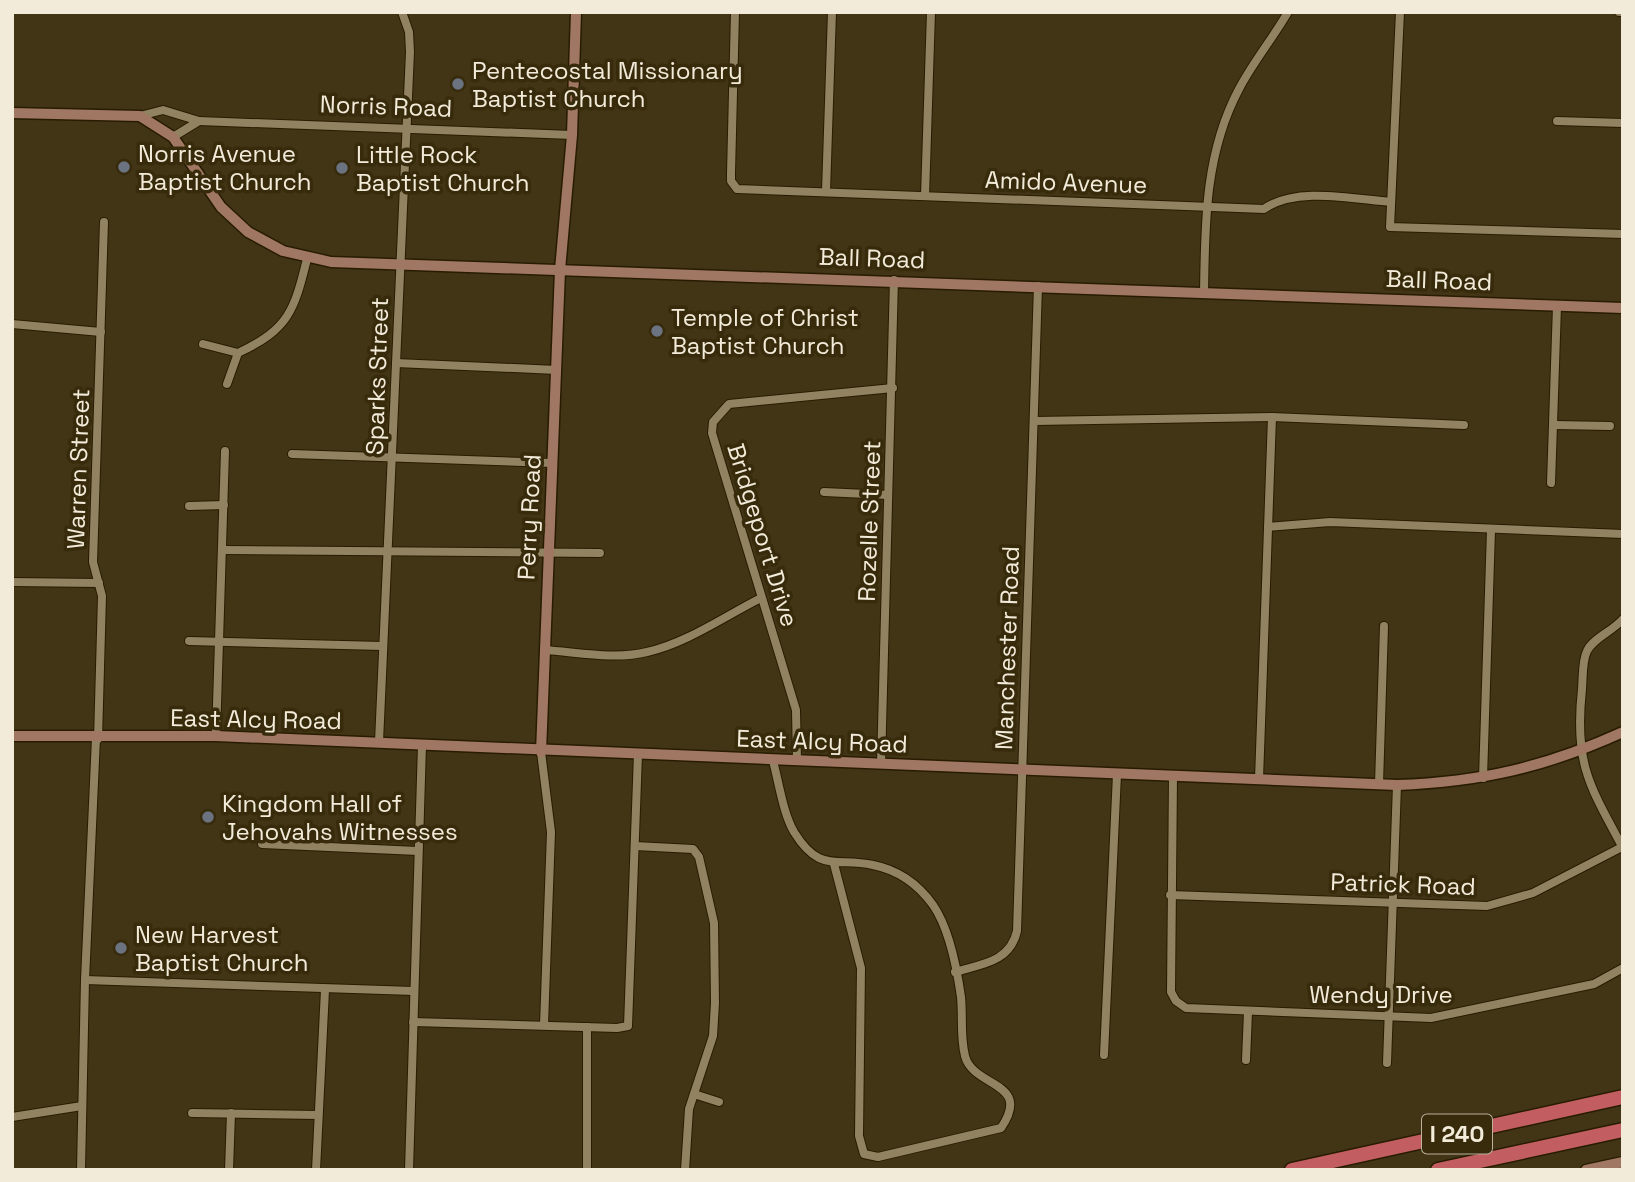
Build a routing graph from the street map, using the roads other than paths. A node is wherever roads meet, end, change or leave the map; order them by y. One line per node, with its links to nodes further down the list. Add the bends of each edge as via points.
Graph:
1 (401, 12): 13 (street, Sparks Street, via 410,52)
2 (576, 12): 14 (street, Perry Road)
3 (735, 12): 16 (street, Amido Avenue, via 731,181 737,190)
4 (832, 12): 16 (street)
5 (931, 12): 17 (street)
6 (1288, 12): 19 (street, via 1232,103 1214,155)
7 (1400, 12): 18 (street)
8 (12, 113): 9 (street, Norris Road)
9 (140, 116): 10 (street, Norris Road, via 163,110); 15 (street)
10 (199, 121): 13 (street, Norris Road); 15 (street)
11 (1558, 121): 12 (street)
12 (1623, 123)
13 (406, 128): 14 (street, Norris Road); 23 (street, Sparks Street)
14 (572, 135): 24 (street, Perry Road)
15 (173, 137): 22 (street, Ball Road, via 221,207 248,232)
16 (826, 191): 17 (street, Amido Avenue)
17 (925, 196): 19 (street, Amido Avenue)
18 (1391, 202): 19 (street, Amido Avenue, via 1305,198 1281,199 1264,209); 21 (street, via 1390,228)
19 (1205, 208): 27 (street)
20 (104, 222): 31 (street, Warren Street)
21 (1623, 234)
22 (307, 259): 23 (street, Ball Road); 33 (street, via 288,320)
23 (400, 265): 24 (street, Ball Road); 34 (street, Sparks Street)
24 (561, 270): 25 (street, Ball Road); 35 (street, Perry Road)
25 (894, 280): 26 (street, Ball Road); 37 (street, Rozelle Street)
26 (1038, 286): 27 (street, Ball Road); 39 (street, Manchester Road)
27 (1204, 293): 28 (street, Ball Road)
28 (1558, 306): 29 (street, Ball Road); 41 (street)
29 (1623, 308)
30 (12, 324): 31 (street)
31 (101, 332): 60 (street, Warren Street, via 93,562)
32 (203, 344): 33 (street)
33 (239, 353): 36 (street)
34 (396, 363): 35 (street); 45 (street, Sparks Street)
35 (557, 370): 46 (street, Perry Road)
36 (227, 384)
37 (893, 388): 49 (street, Rozelle Street); 61 (street, Bridgeport Drive, via 729,404 713,422 712,433)
38 (1272, 417): 39 (street); 40 (street); 52 (street)
39 (1035, 421): 80 (street, Manchester Road)
40 (1464, 425)
41 (1555, 425): 42 (street); 47 (street)
42 (1610, 426)
43 (225, 451): 50 (street)
44 (292, 454): 45 (street)
45 (393, 458): 46 (street); 56 (street, Sparks Street)
46 (553, 463): 58 (street, Perry Road)
47 (1551, 484)
48 (824, 492): 49 (street)
49 (888, 495): 79 (street, Rozelle Street)
50 (224, 505): 51 (street); 55 (street)
51 (189, 506)
52 (1268, 527): 53 (street, via 1330,522); 84 (street)
53 (1491, 530): 54 (street); 83 (street)
54 (1623, 534)
55 (224, 550): 56 (street); 64 (street)
56 (386, 552): 58 (street); 66 (street, Sparks Street)
57 (600, 554): 58 (street)
58 (547, 555): 67 (street, Perry Road)
59 (12, 582): 60 (street)
60 (99, 583): 71 (street, Warren Street)
61 (761, 598): 67 (street, via 645,653); 78 (street, Bridgeport Drive, via 796,710)
62 (1623, 619): 75 (street, via 1585,654)
63 (1384, 626): 85 (street)
64 (219, 639): 65 (street); 66 (street); 70 (street)
65 (188, 640)
66 (382, 646): 72 (street, Sparks Street)
67 (544, 650): 74 (street, Perry Road)
68 (1623, 732): 75 (street, East Alcy Road)
69 (12, 736): 71 (street, East Alcy Road)
70 (216, 736): 71 (street, East Alcy Road); 72 (street, East Alcy Road)
71 (97, 739): 96 (street, Warren Street)
72 (379, 743): 73 (street, East Alcy Road)
73 (422, 745): 74 (street, East Alcy Road); 90 (street)
74 (541, 752): 76 (street, East Alcy Road); 102 (street, Perry Road, via 551,832)
75 (1579, 752): 83 (street, East Alcy Road); 89 (street)
76 (638, 754): 77 (street, East Alcy Road); 88 (street)
77 (773, 761): 78 (street, East Alcy Road); 91 (street, via 793,831 819,859)
78 (797, 761): 79 (street, East Alcy Road)
79 (881, 764): 80 (street, East Alcy Road)
80 (1022, 770): 81 (street, East Alcy Road); 95 (street, Manchester Road, via 1014,946 1001,959)
81 (1118, 774): 82 (street, East Alcy Road); 104 (street)
82 (1173, 776): 84 (street, East Alcy Road); 92 (street)
83 (1483, 778): 86 (street, East Alcy Road)
84 (1259, 779): 85 (street, East Alcy Road)
85 (1379, 784): 86 (street, East Alcy Road)
86 (1397, 785): 93 (street)
87 (262, 844): 90 (street)
88 (635, 846): 103 (street, via 628,1026); 107 (street, via 684,847 699,857 714,923 715,1003 713,1035)
89 (1622, 848): 93 (street, Patrick Road, via 1510,901 1487,906)
90 (418, 851): 98 (street)
91 (834, 864): 95 (street, via 870,864 898,872 918,886 942,922); 95 (street, via 862,968 859,1136 864,1154 878,1157 1001,1128 1009,1116 1011,1101 1002,1088 971,1068 965,1056)
92 (1170, 894): 93 (street, Patrick Road); 99 (street, Wendy Drive, via 1171,992 1176,1001 1186,1008)
93 (1392, 904): 100 (street)
94 (1623, 968): 100 (street, Wendy Drive, via 1594,984 1466,1013 1431,1018)
95 (955, 972)
96 (85, 980): 97 (street); 110 (street, Warren Street)
97 (324, 990): 98 (street); 113 (street)
98 (414, 991): 101 (street)
99 (1248, 1012): 100 (street, Wendy Drive); 105 (street)
100 (1388, 1016): 106 (street)
101 (413, 1022): 102 (street); 121 (street)
102 (544, 1025): 103 (street)
103 (587, 1027): 122 (street)
104 (1104, 1055)
105 (1246, 1060)
106 (1387, 1063)
107 (694, 1094): 109 (street); 123 (street)
108 (1623, 1097): 124 (highway, I 240)
109 (719, 1102)
110 (82, 1106): 114 (street); 118 (street, Warren Street)
111 (192, 1113): 112 (street)
112 (232, 1113): 113 (street); 119 (street)
113 (318, 1115): 120 (street)
114 (12, 1117)
115 (1623, 1130): 116 (highway, I 240)
116 (1476, 1161): 125 (highway, I 240); 126 (highway)
117 (1623, 1162): 127 (street)
118 (81, 1170)
119 (229, 1170)
120 (316, 1170)
121 (409, 1170)
122 (587, 1170)
123 (685, 1170)
124 (1292, 1170)
125 (1438, 1170)
126 (1451, 1170)
127 (1587, 1170)

